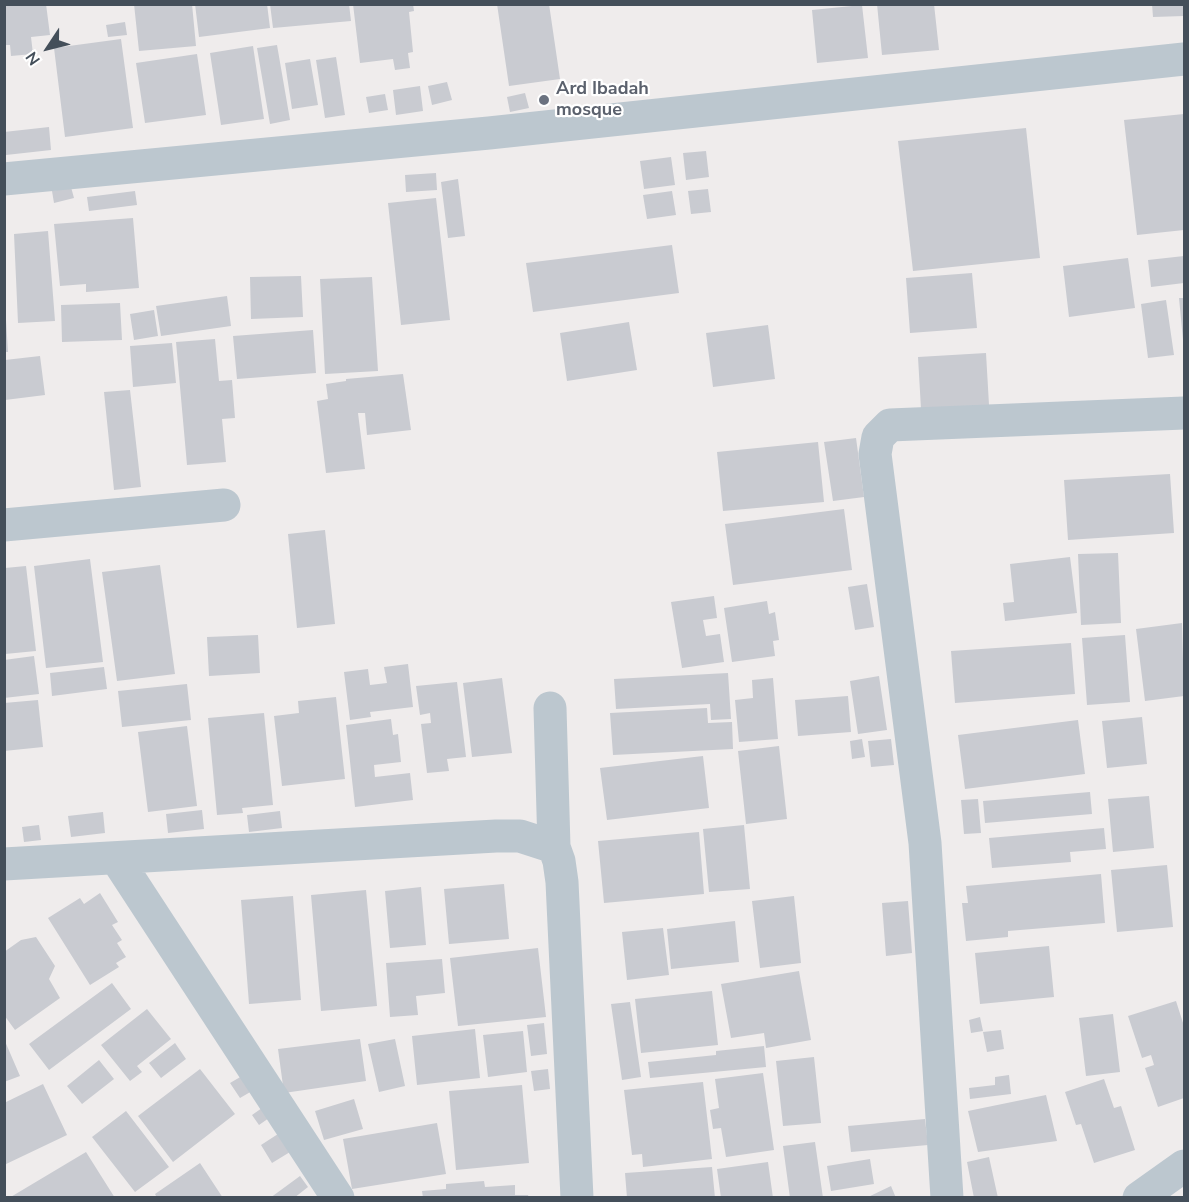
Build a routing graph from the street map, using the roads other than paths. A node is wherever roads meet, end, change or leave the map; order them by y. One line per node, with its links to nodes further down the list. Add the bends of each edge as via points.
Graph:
1 (1185, 59): 2 (street, via 501,132)
2 (4, 179)
3 (1185, 413): 13 (street, via 890,425 878,437 875,454 925,843)
4 (224, 505): 5 (street)
5 (4, 525)
6 (550, 708): 7 (street)
7 (554, 847): 8 (street, via 520,836 496,836); 12 (street, via 562,882)
8 (116, 858): 9 (street); 11 (street)
9 (4, 864)
10 (1185, 1166): 14 (street)
11 (338, 1197)
12 (578, 1197)
13 (947, 1197)
14 (1139, 1197)

